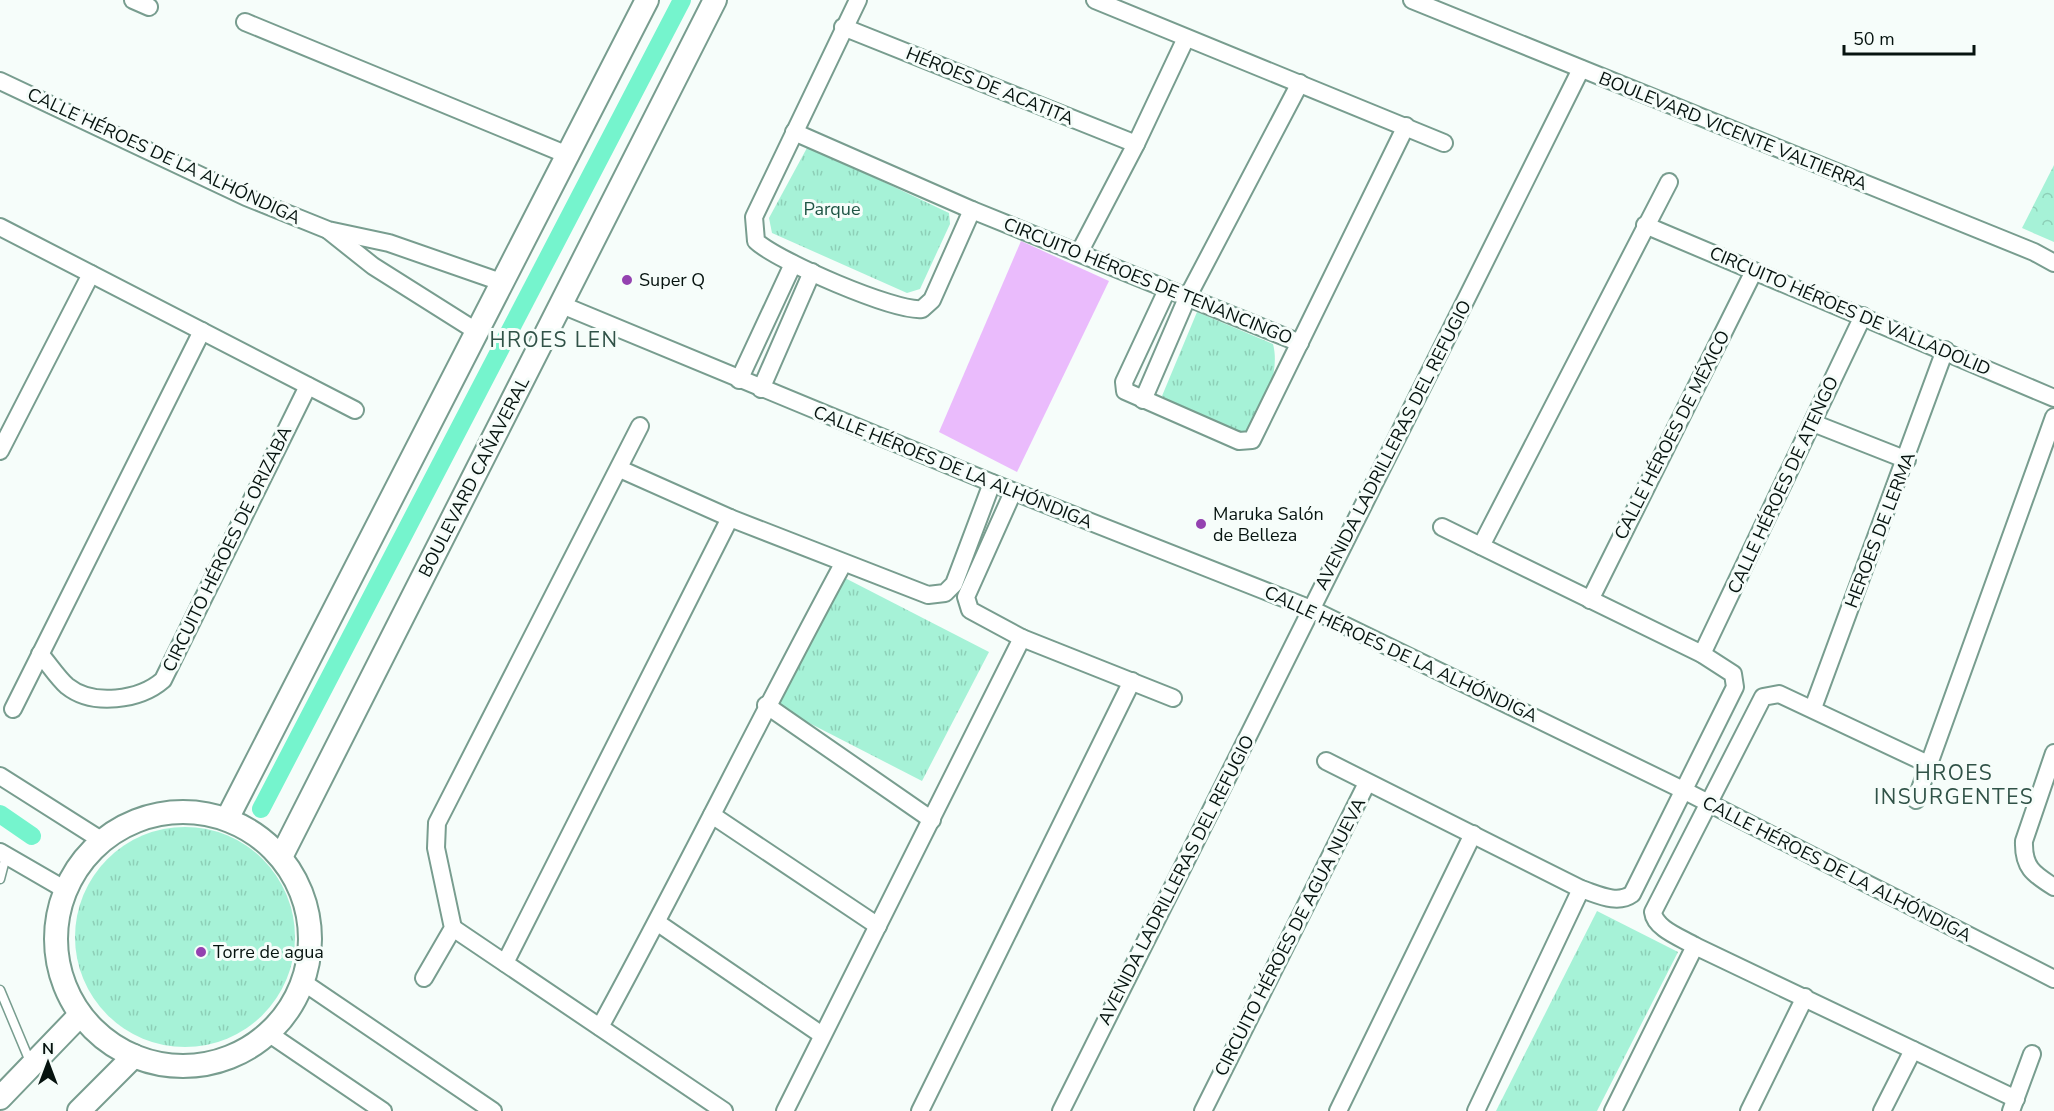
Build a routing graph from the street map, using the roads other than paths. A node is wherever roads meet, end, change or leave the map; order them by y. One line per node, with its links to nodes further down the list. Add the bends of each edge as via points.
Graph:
1 (133, 0): 7 (street)
2 (647, 0): 18 (street)
3 (715, 0): 33 (street, BOULEVARD CAÑAVERAL)
4 (858, 0): 9 (street)
5 (1095, 0): 10 (street)
6 (1415, 1): 11 (street, BOULEVARD VICENTE VALTIERRA)
7 (149, 7)
8 (245, 22): 18 (street)
9 (843, 27): 15 (street); 17 (street, HÉROES DE ACATITA)
10 (1186, 38): 13 (street); 17 (street)
11 (1581, 69): 25 (street, BOULEVARD VICENTE VALTIERRA); 58 (street, AVENIDA LADRILLERAS DEL REFUGIO)
12 (0, 81): 23 (street, CALLE HÉROES DE LA ALHÓNDIGA, via 246,197)
13 (1300, 83): 14 (street); 32 (street)
14 (1406, 126): 16 (street); 37 (street, CIRCUITO HÉROES DE TENANCINGO)
15 (794, 132): 20 (street, CIRCUITO HÉROES DE TENANCINGO); 26 (street, via 754,217 753,227 756,241 762,247)
16 (1444, 143)
17 (1136, 144): 24 (street)
18 (570, 156): 30 (street)
19 (1669, 182): 21 (street)
20 (972, 210): 24 (street, CIRCUITO HÉROES DE TENANCINGO); 28 (street, via 932,300 922,309 902,308)
21 (1645, 225): 27 (street, CIRCUITO HÉROES DE VALLADOLID); 55 (street)
22 (0, 227): 29 (street)
23 (328, 230): 30 (street, CALLE HÉROES DE LA ALHÓNDIGA, via 389,243); 36 (street, CALLE HÉROES DE LA ALHÓNDIGA, via 372,266)
24 (1079, 254): 31 (street, CIRCUITO HÉROES DE TENANCINGO)
25 (2054, 263)
26 (793, 264): 28 (street); 39 (street)
27 (1754, 271): 34 (street, CIRCUITO HÉROES DE VALLADOLID); 57 (street, CALLE HÉROES DE MÉXICO)
28 (812, 272): 41 (street)
29 (91, 274): 35 (street); 48 (street)
30 (501, 282): 36 (street)
31 (1167, 290): 32 (street, CIRCUITO HÉROES DE TENANCINGO); 43 (street, via 1123,386)
32 (1187, 297): 37 (street, CIRCUITO HÉROES DE TENANCINGO); 43 (street)
33 (562, 305): 39 (street, CALLE HÉROES DE LA ALHÓNDIGA); 81 (street, BOULEVARD CAÑAVERAL)
34 (1863, 316): 38 (street, CIRCUITO HÉROES DE VALLADOLID); 46 (street, CALLE HÉROES DE ATENGO)
35 (202, 331): 40 (street); 60 (street)
36 (476, 331): 76 (street)
37 (1300, 343): 43 (street, via 1249,442)
38 (1945, 350): 42 (street, CIRCUITO HÉROES DE VALLADOLID); 49 (street, HEROES DE LERMA)
39 (739, 380): 41 (street, CALLE HÉROES DE LA ALHÓNDIGA)
40 (308, 386): 44 (street); 60 (street, CIRCUITO HÉROES DE ORIZABA, via 163,680 130,697 99,698 68,687)
41 (761, 389): 51 (street, CALLE HÉROES DE LA ALHÓNDIGA)
42 (2054, 398)
43 (1143, 400)
44 (356, 410)
45 (2054, 417): 69 (street)
46 (1813, 423): 49 (street); 61 (street, CALLE HÉROES DE ATENGO)
47 (640, 426): 50 (street)
48 (0, 451)
49 (1907, 460): 65 (street, HEROES DE LERMA)
50 (620, 469): 53 (street); 88 (street, via 437,823 436,848)
51 (992, 483): 52 (street, CALLE HÉROES DE LA ALHÓNDIGA); 56 (street, via 954,584 945,593 928,596)
52 (1013, 492): 58 (street, CALLE HÉROES DE LA ALHÓNDIGA); 59 (street, via 966,597 970,610)
53 (730, 518): 56 (street); 90 (street)
54 (1442, 527): 55 (street)
55 (1481, 546): 57 (street)
56 (843, 564): 64 (street)
57 (1590, 600): 61 (street)
58 (1311, 609): 72 (street, CALLE HÉROES DE LA ALHÓNDIGA); 112 (street, AVENIDA LADRILLERAS DEL REFUGIO)
59 (1022, 638): 62 (street); 77 (street)
60 (40, 654): 66 (street)
61 (1702, 654): 72 (street, via 1733,674 1735,687)
62 (1132, 681): 63 (street); 111 (street)
63 (1173, 698)
64 (766, 705): 75 (street); 77 (street)
65 (1813, 708): 69 (street); 74 (street, via 1779,694 1763,697)
66 (13, 709)
67 (2054, 753): 83 (street, via 2023,852 2031,873)
68 (1326, 761): 71 (street)
69 (1928, 765): 73 (street)
70 (0, 776): 79 (street)
71 (1367, 783): 78 (street, CIRCUITO HÉROES DE AGUA NUEVA); 113 (street, CIRCUITO HÉROES DE AGUA NUEVA)
72 (1683, 790): 74 (street, CALLE HÉROES DE LA ALHÓNDIGA); 84 (street, CIRCUITO HÉROES DE AGUA NUEVA, via 1632,894 1609,898)
73 (1916, 800)
74 (1710, 804): 89 (street, via 1653,912 1655,921); 92 (street, CALLE HÉROES DE LA ALHÓNDIGA)
75 (712, 815): 86 (street); 87 (street)
76 (227, 819): 79 (street, via 194,812 161,813 129,823); 81 (street, via 265,841)
77 (932, 820): 87 (street)
78 (1473, 834): 84 (street, CIRCUITO HÉROES DE AGUA NUEVA); 114 (street)
79 (101, 840): 85 (street, via 80,863)
80 (3, 854): 82 (lane); 85 (street)
81 (281, 857): 93 (street, via 296,879 310,930 310,956)
82 (0, 879)
83 (2054, 887)
84 (1581, 889): 115 (street)
85 (64, 890): 96 (street, via 56,921 56,954 64,986)
86 (658, 922): 97 (street); 99 (street)
87 (878, 926): 99 (street)
88 (453, 928): 90 (street); 91 (street)
89 (1695, 946): 95 (street); 116 (street)
90 (505, 963): 97 (street)
91 (424, 978)
92 (2054, 979)
93 (303, 982): 98 (street, via 287,1012); 108 (street)
94 (0, 990): 103 (lane)
95 (1805, 997): 100 (street); 117 (street)
96 (80, 1015): 102 (street, via 100,1036); 103 (street)
97 (600, 1027): 109 (street)
98 (268, 1033): 102 (street, via 239,1053 205,1064 169,1065); 107 (street)
99 (822, 1035): 110 (street)
100 (1912, 1050): 105 (street); 118 (street)
101 (2032, 1054): 105 (street)
102 (134, 1056): 106 (street)
103 (31, 1064): 104 (street)
104 (0, 1098)
105 (2013, 1105)
106 (79, 1111)
107 (383, 1111)
108 (493, 1111)
109 (724, 1111)
110 (785, 1111)
111 (920, 1111)
112 (1061, 1111)
113 (1203, 1111)
114 (1338, 1111)
115 (1476, 1111)
116 (1613, 1111)
117 (1749, 1111)
118 (1882, 1111)

